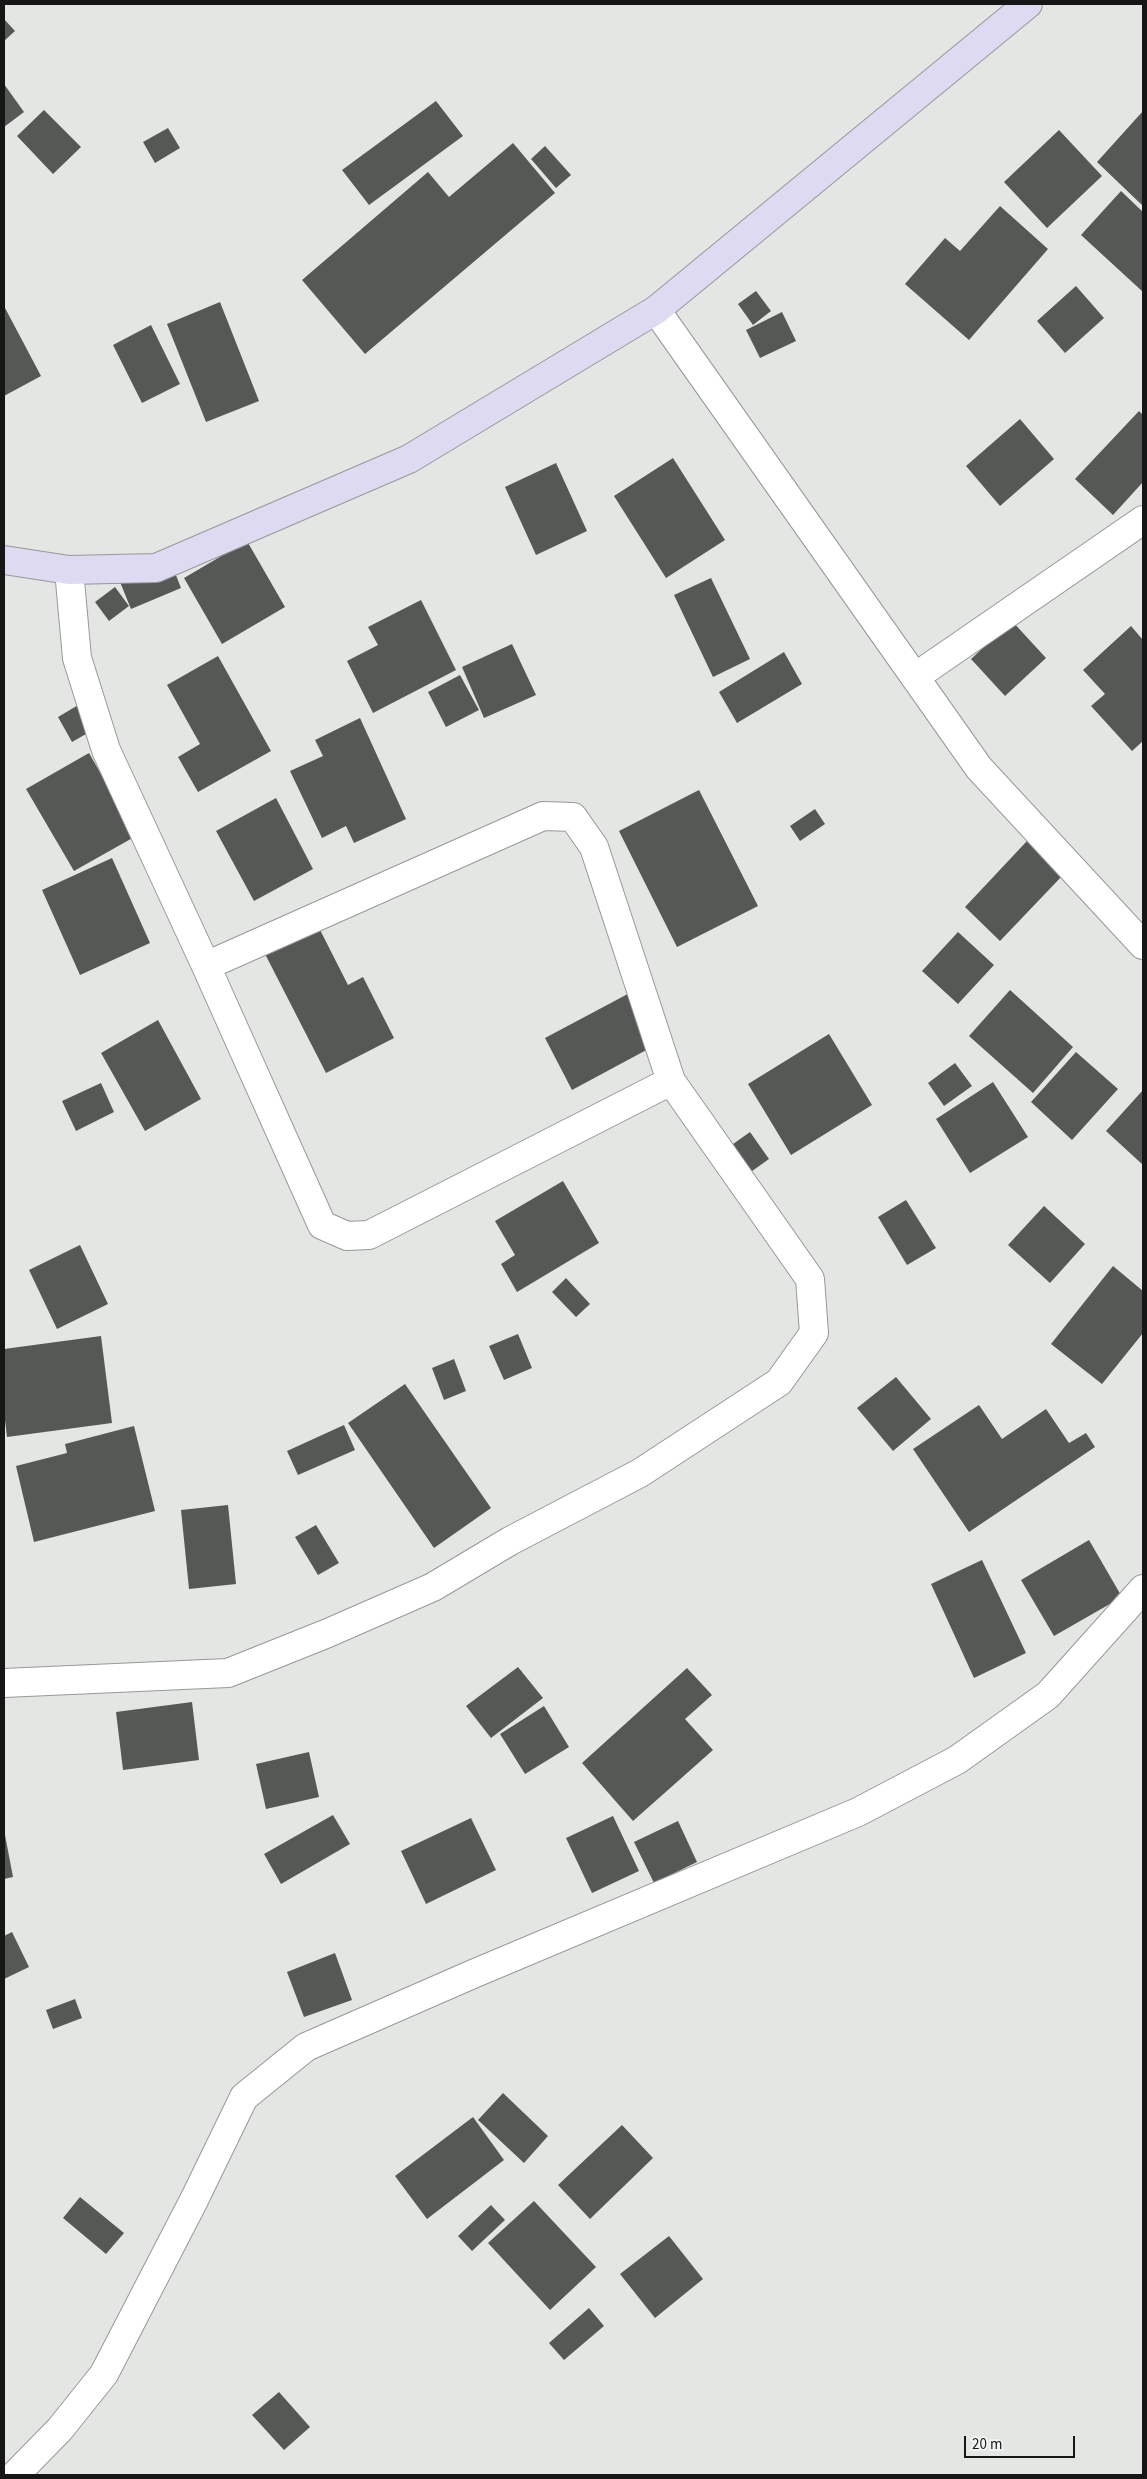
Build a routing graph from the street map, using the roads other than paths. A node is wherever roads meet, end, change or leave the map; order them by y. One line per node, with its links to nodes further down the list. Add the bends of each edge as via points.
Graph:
1 (1028, 4): 2 (street)
2 (656, 310): 5 (street, via 408,459 156,568); 6 (street)
3 (1143, 520): 6 (street)
4 (4, 560): 5 (street)
5 (68, 570): 8 (street, via 76,658 106,750)
6 (915, 677): 7 (street, via 979,768)
7 (1143, 945)
8 (206, 966): 9 (street, via 322,1224 347,1236 369,1235); 9 (street, via 543,816 573,817 594,847)
9 (671, 1081): 11 (street, via 810,1279 814,1333 779,1382 640,1473 510,1540 433,1587 228,1673)
10 (1143, 1589): 12 (street, via 1048,1695 957,1760 858,1812 482,1970 306,2048 244,2097 104,2374 60,2429)
11 (4, 1683)
12 (15, 2475)

